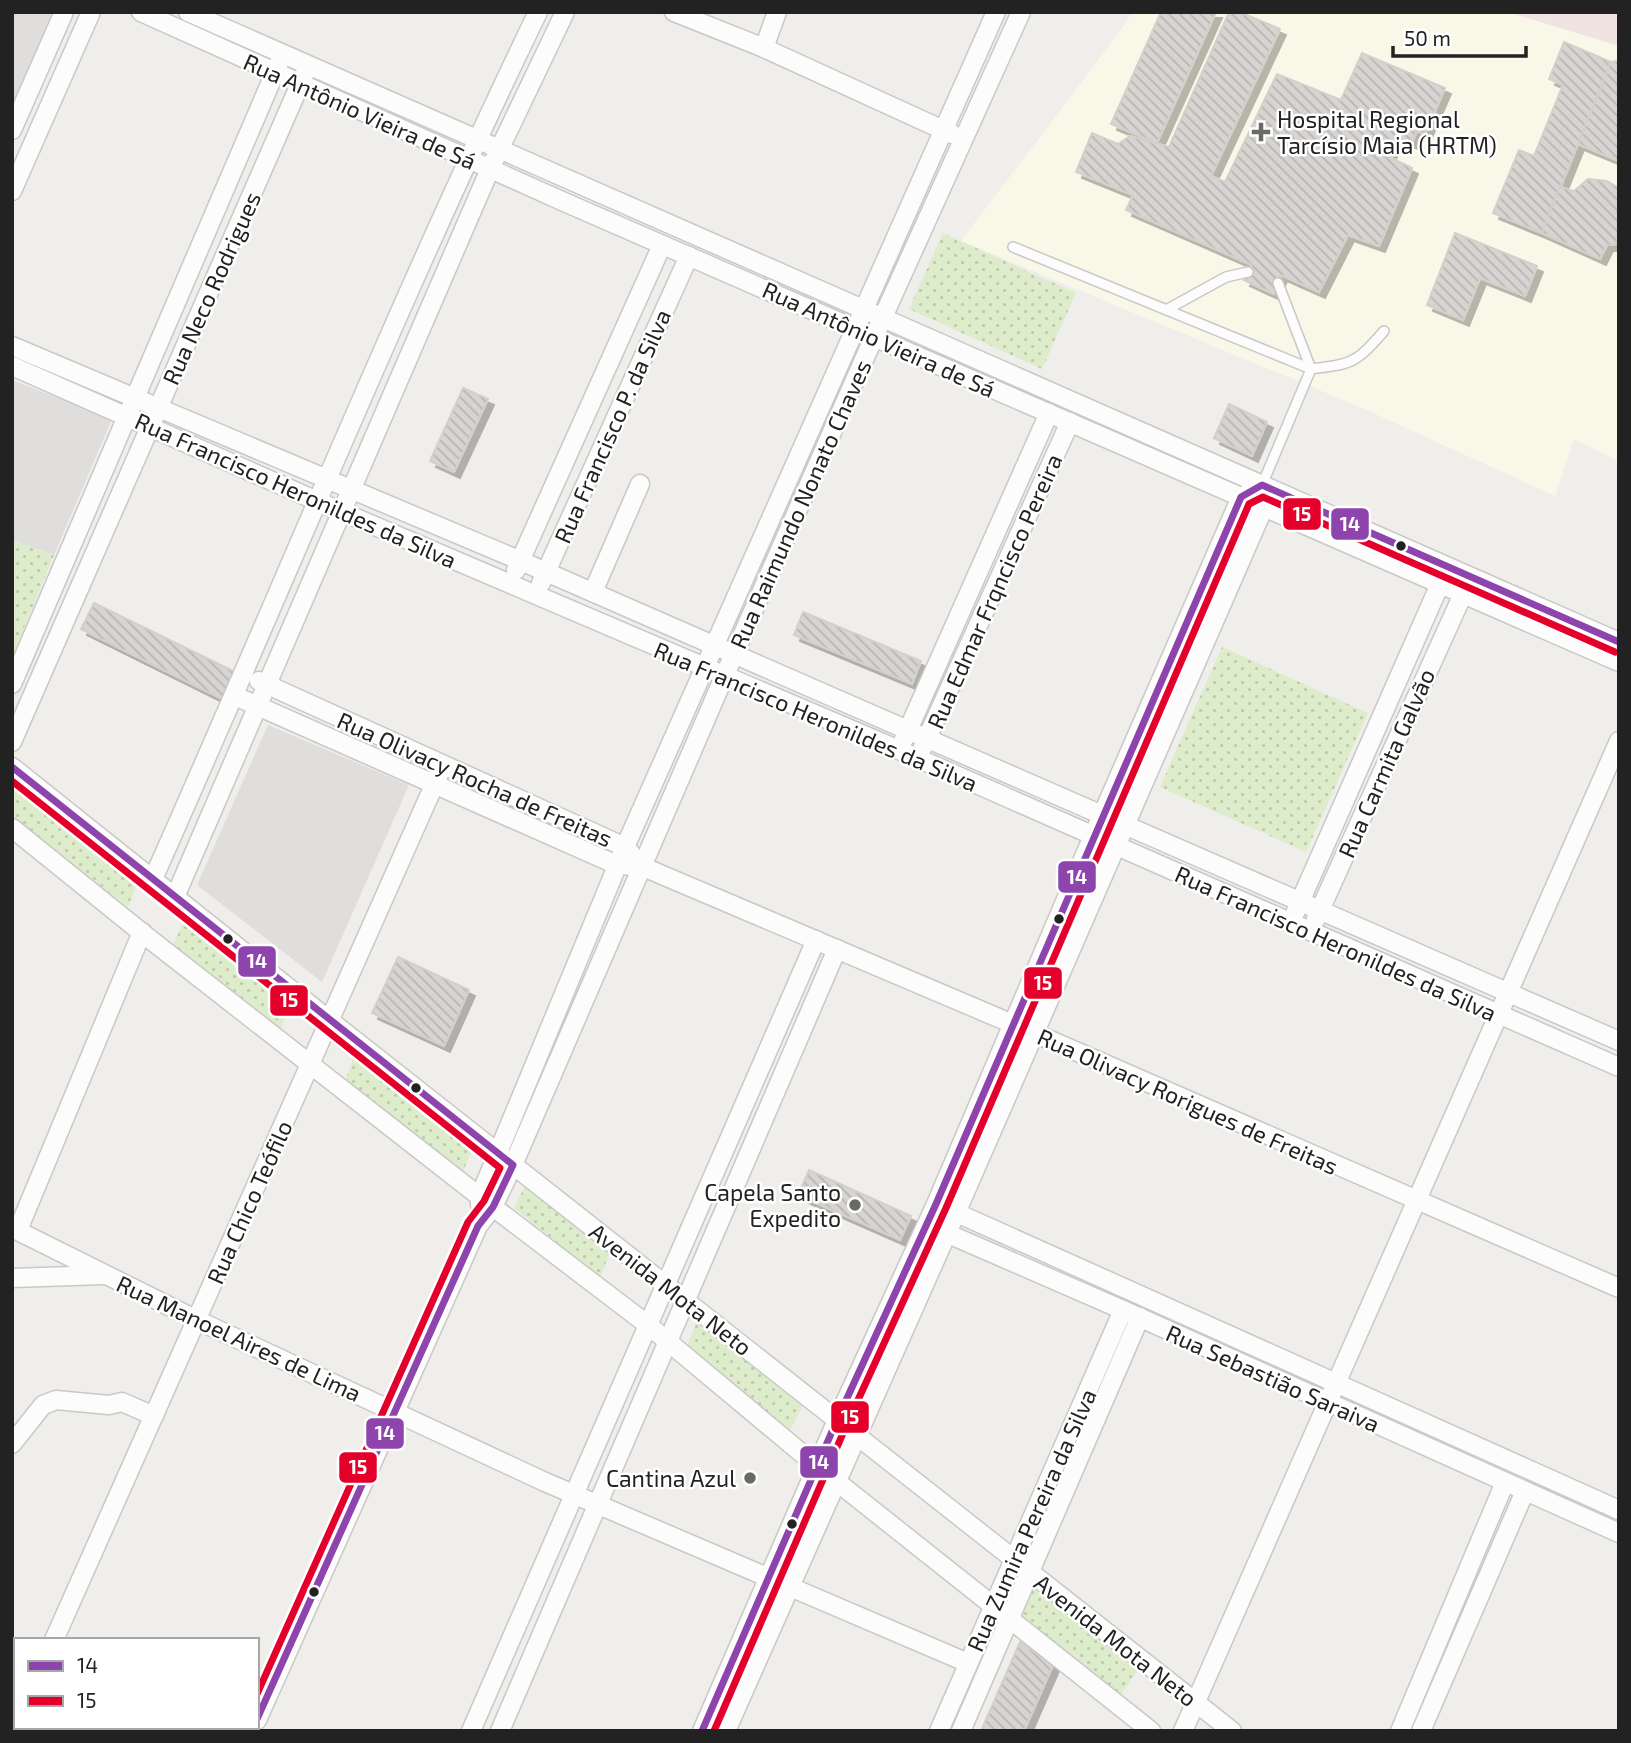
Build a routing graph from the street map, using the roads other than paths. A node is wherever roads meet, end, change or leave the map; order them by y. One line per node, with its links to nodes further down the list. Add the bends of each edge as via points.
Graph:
1 (64, 12): 16 (street)
2 (91, 12): 23 (street)
3 (141, 12): 14 (street, Rua Antônio Vieira de Sá)
4 (188, 12): 12 (street, Rua Antônio Vieira de Sá)
5 (538, 12): 18 (street)
6 (565, 12): 20 (street)
7 (674, 12): 11 (street)
8 (777, 12): 11 (street)
9 (996, 12): 17 (street, Rua Raimundo Nonato Chaves)
10 (1021, 12): 19 (street, Rua Raimundo Nonato Chaves)
11 (764, 48): 17 (street)
12 (283, 54): 13 (street, Rua Antônio Vieira de Sá); 14 (street, Rua Neco Rodrigues)
13 (308, 65): 15 (street, Rua Neco Rodrigues); 18 (street, Rua Antônio Vieira de Sá)
14 (275, 73): 15 (street, Rua Antônio Vieira de Sá); 24 (street, Rua Neco Rodrigues)
15 (300, 84): 21 (street, Rua Antônio Vieira de Sá); 25 (street, Rua Neco Rodrigues)
16 (12, 130)
17 (943, 130): 19 (street); 31 (street, Rua Raimundo Nonato Chaves)
18 (477, 139): 20 (street, Rua Antônio Vieira de Sá); 21 (street)
19 (965, 140): 33 (street, Rua Raimundo Nonato Chaves)
20 (499, 149): 22 (street); 31 (street, Rua Antônio Vieira de Sá)
21 (468, 159): 22 (street, Rua Antônio Vieira de Sá); 46 (street)
22 (490, 169): 26 (street, Rua Antônio Vieira de Sá); 49 (street)
23 (12, 191)
24 (215, 212): 25 (street); 40 (street, Rua Neco Rodrigues)
25 (240, 222): 41 (street, Rua Neco Rodrigues)
26 (663, 245): 28 (street, Rua Antônio Vieira de Sá); 54 (street, Rua Francisco P. da Silva)
27 (1013, 247): 32 (lane)
28 (689, 256): 34 (street, Rua Antônio Vieira de Sá); 56 (street, Rua Francisco P. da Silva)
29 (1248, 272): 32 (lane, via 1226,277)
30 (1278, 283): 39 (lane)
31 (864, 309): 33 (street, Rua Antônio Vieira de Sá); 34 (street, Rua Raimundo Nonato Chaves)
32 (1166, 310): 39 (lane)
33 (883, 317): 36 (street, Rua Raimundo Nonato Chaves); 48 (street, Rua Antônio Vieira de Sá)
34 (855, 328): 36 (street, Rua Antônio Vieira de Sá); 64 (street, Rua Raimundo Nonato Chaves)
35 (1384, 331): 39 (lane, via 1360,357 1344,365)
36 (874, 337): 42 (street, Rua Antônio Vieira de Sá); 65 (street, Rua Raimundo Nonato Chaves)
37 (12, 346): 40 (street, Rua Francisco Heronildes da Silva)
38 (12, 366): 43 (street, Rua Francisco Heronildes da Silva)
39 (1311, 369): 48 (lane)
40 (136, 397): 41 (street, Rua Francisco Heronildes da Silva); 43 (street, Rua Neco Rodrigues)
41 (159, 407): 45 (street, Rua Neco Rodrigues); 46 (street, Rua Francisco Heronildes da Silva)
42 (1049, 413): 44 (street, Rua Antônio Vieira de Sá); 55 (street, Rua Edmar Frqncisco Pereira)
43 (128, 415): 45 (street, Rua Francisco Heronildes da Silva); 70 (street, Rua Neco Rodrigues)
44 (1070, 422): 50 (street, Rua Antônio Vieira de Sá); 57 (street, Rua Edmar Frqncisco Pereira)
45 (150, 426): 51 (street, Rua Francisco Heronildes da Silva); 78 (street, Rua Neco Rodrigues)
46 (328, 478): 49 (street, Rua Francisco Heronildes da Silva); 51 (street)
47 (640, 484): 60 (street)
48 (1262, 485): 50 (street); 52 (street); 63 (street, Rua Antônio Vieira de Sá)
49 (351, 489): 53 (street); 54 (street, Rua Francisco Heronildes da Silva)
50 (1241, 497): 52 (street, Rua Antônio Vieira de Sá); 85 (street)
51 (317, 501): 53 (street, Rua Francisco Heronildes da Silva); 68 (street)
52 (1264, 507): 59 (street, Rua Antônio Vieira de Sá); 86 (street)
53 (342, 512): 58 (street, Rua Francisco Heronildes da Silva); 71 (street)
54 (521, 561): 56 (street, Rua Francisco Heronildes da Silva); 58 (street, Rua Francisco P. da Silva)
55 (983, 562): 57 (street); 74 (street, Rua Edmar Frqncisco Pereira)
56 (546, 572): 60 (street, Rua Francisco Heronildes da Silva); 62 (street, Rua Francisco P. da Silva)
57 (1002, 572): 75 (street, Rua Edmar Frqncisco Pereira)
58 (509, 584): 62 (street, Rua Francisco Heronildes da Silva)
59 (1440, 584): 61 (street, Rua Antônio Vieira de Sá); 95 (street, Rua Carmita Galvão)
60 (593, 593): 64 (street, Rua Francisco Heronildes da Silva)
61 (1463, 594): 66 (street, Rua Antônio Vieira de Sá); 96 (street, Rua Carmita Galvão)
62 (535, 595): 67 (street, Rua Francisco Heronildes da Silva)
63 (1619, 642)
64 (714, 645): 65 (street, Rua Francisco Heronildes da Silva); 67 (street, Rua Raimundo Nonato Chaves)
65 (734, 654): 69 (street, Rua Raimundo Nonato Chaves); 74 (street, Rua Francisco Heronildes da Silva)
66 (1619, 662)
67 (704, 668): 69 (street, Rua Francisco Heronildes da Silva); 89 (street, Rua Raimundo Nonato Chaves)
68 (245, 675): 71 (street, Rua Olivacy Rocha de Freitas); 72 (street)
69 (724, 677): 79 (street, Rua Francisco Heronildes da Silva); 92 (street, Rua Raimundo Nonato Chaves)
70 (12, 684)
71 (267, 684): 73 (street); 76 (street, Rua Olivacy Rocha de Freitas)
72 (235, 696): 73 (street, Rua Olivacy Rocha de Freitas); 93 (street)
73 (258, 705): 80 (street, Rua Olivacy Rocha de Freitas); 94 (street)
74 (908, 730): 75 (street, Rua Francisco Heronildes da Silva); 79 (street, Rua Edmar Frqncisco Pereira)
75 (927, 738): 81 (street, Rua Edmar Frqncisco Pereira); 85 (street, Rua Francisco Heronildes da Silva)
76 (387, 739): 80 (street); 82 (street, Rua Olivacy Rocha de Freitas)
77 (1619, 741): 104 (street)
78 (12, 742)
79 (899, 750): 81 (street, Rua Francisco Heronildes da Silva)
80 (378, 759): 84 (street, Rua Olivacy Rocha de Freitas)
81 (917, 759): 88 (street, Rua Francisco Heronildes da Silva)
82 (443, 765): 84 (street, Rua Chico Teófilo); 89 (street, Rua Olivacy Rocha de Freitas)
83 (12, 767): 93 (street, Avenida Mota Neto)
84 (434, 783): 91 (street, Rua Olivacy Rocha de Freitas); 108 (street, Rua Chico Teófilo)
85 (1102, 815): 86 (street, Rua Francisco Heronildes da Silva); 88 (street)
86 (1125, 825): 90 (street); 95 (street, Rua Francisco Heronildes da Silva)
87 (12, 828): 98 (street, Avenida Mota Neto)
88 (1093, 836): 90 (street, Rua Francisco Heronildes da Silva); 109 (street)
89 (625, 846): 91 (street, Rua Raimundo Nonato Chaves); 92 (street, Rua Olivacy Rocha de Freitas)
90 (1115, 846): 97 (street, Rua Francisco Heronildes da Silva); 110 (street)
91 (617, 865): 92 (street, Rua Olivacy Rocha de Freitas); 105 (street, Rua Raimundo Nonato Chaves)
92 (640, 866): 100 (street, Rua Olivacy Rorigues de Freitas); 106 (street, Rua Raimundo Nonato Chaves)
93 (153, 879): 94 (street, Avenida Mota Neto)
94 (175, 897): 108 (street, Avenida Mota Neto)
95 (1300, 902): 96 (street, Rua Francisco Heronildes da Silva); 97 (street, Rua Carmita Galvão)
96 (1319, 910): 99 (street, Rua Carmita Galvão); 102 (street, Rua Francisco Heronildes da Silva)
97 (1291, 923): 99 (street, Rua Francisco Heronildes da Silva)
98 (142, 932): 112 (street, Avenida Mota Neto); 125 (street)
99 (1311, 932): 103 (street, Rua Francisco Heronildes da Silva)
100 (816, 940): 101 (street, Rua Olivacy Rorigues de Freitas); 114 (street)
101 (837, 949): 109 (street, Rua Olivacy Rorigues de Freitas); 115 (street)
102 (1432, 960): 103 (street); 104 (street, Rua Francisco Heronildes da Silva)
103 (1422, 980): 107 (street, Rua Francisco Heronildes da Silva)
104 (1508, 993): 107 (street); 111 (street, Rua Francisco Heronildes da Silva)
105 (563, 999): 106 (street); 116 (street, Rua Raimundo Nonato Chaves)
106 (581, 1006): 118 (street, Rua Raimundo Nonato Chaves)
107 (1499, 1014): 113 (street, Rua Francisco Heronildes da Silva); 120 (street)
108 (329, 1020): 112 (street, Rua Chico Teófilo); 116 (street, Avenida Mota Neto)
109 (1012, 1024): 110 (street, Rua Olivacy Rorigues de Freitas); 117 (street)
110 (1034, 1033): 119 (street); 120 (street, Rua Olivacy Rorigues de Freitas)
111 (1619, 1041)
112 (310, 1064): 121 (street, Avenida Mota Neto); 134 (street, Rua Chico Teófilo)
113 (1619, 1068)
114 (732, 1133): 115 (street); 129 (street)
115 (753, 1144): 131 (street)
116 (499, 1153): 118 (street, Avenida Mota Neto); 121 (street, Rua Raimundo Nonato Chaves)
117 (953, 1164): 119 (street); 122 (street)
118 (513, 1165): 121 (street, Rua Raimundo Nonato Chaves); 129 (street, Avenida Mota Neto)
119 (973, 1173): 123 (street)
120 (1417, 1201): 130 (street, Rua Olivacy Rorigues de Freitas); 137 (street)
121 (487, 1202): 135 (street, Avenida Mota Neto); 139 (street, Rua Raimundo Nonato Chaves)
122 (936, 1204): 123 (street, Rua Sebastião Saraiva); 124 (street)
123 (956, 1213): 126 (street); 137 (street, Rua Sebastião Saraiva)
124 (927, 1224): 126 (street, Rua Sebastião Saraiva); 141 (street)
125 (15, 1229): 127 (street, Rua Manoel Aires de Lima)
126 (947, 1233): 132 (street, Rua Sebastião Saraiva); 142 (street)
127 (108, 1275): 128 (street); 134 (street, Rua Manoel Aires de Lima)
128 (12, 1278)
129 (666, 1285): 131 (street, Avenida Mota Neto); 135 (street)
130 (1619, 1288)
131 (685, 1300): 136 (street); 141 (street, Avenida Mota Neto)
132 (1123, 1310): 133 (street, Rua Sebastião Saraiva); 154 (street, Rua Zumira Pereira da Silva)
133 (1140, 1317): 138 (street, Rua Sebastião Saraiva); 155 (street, Rua Zumira Pereira da Silva)
134 (197, 1320): 139 (street, Rua Manoel Aires de Lima); 140 (street, Rua Chico Teófilo)
135 (648, 1325): 136 (street, Avenida Mota Neto); 150 (street)
136 (667, 1341): 145 (street, Avenida Mota Neto); 151 (street)
137 (1336, 1384): 138 (street); 144 (street, Rua Sebastião Saraiva)
138 (1328, 1403): 146 (street, Rua Sebastião Saraiva); 162 (street)
139 (395, 1411): 150 (street, Rua Manoel Aires de Lima); 163 (street, Rua Raimundo Nonato Chaves)
140 (154, 1416): 143 (street, via 122,1402 57,1401 43,1405); 160 (street, Rua Chico Teófilo)
141 (837, 1420): 142 (street, Avenida Mota Neto); 145 (street)
142 (856, 1435): 147 (street); 154 (street, Avenida Mota Neto)
143 (12, 1444)
144 (1479, 1448): 146 (street); 152 (street, Rua Sebastião Saraiva)
145 (817, 1466): 147 (street, Avenida Mota Neto); 156 (street)
146 (1470, 1467): 148 (street, Rua Sebastião Saraiva)
147 (836, 1481): 157 (street); 158 (street, Avenida Mota Neto)
148 (1505, 1482): 149 (street, Rua Sebastião Saraiva); 173 (street)
149 (1525, 1491): 153 (street, Rua Sebastião Saraiva); 174 (street)
150 (574, 1494): 151 (street, Rua Manoel Aires de Lima); 164 (street)
151 (597, 1504): 156 (street, Rua Manoel Aires de Lima); 165 (street)
152 (1619, 1510)
153 (1619, 1534)
154 (1014, 1559): 155 (street, Avenida Mota Neto); 158 (street, Rua Zumira Pereira da Silva)
155 (1030, 1572): 159 (street, Rua Zumira Pereira da Silva); 162 (street, Avenida Mota Neto)
156 (768, 1578): 157 (street, Rua Manoel Aires de Lima); 166 (street)
157 (790, 1587): 161 (street, Rua Manoel Aires de Lima); 167 (street)
158 (993, 1606): 159 (street, Avenida Mota Neto); 161 (street, Rua Zumira Pereira da Silva)
159 (1009, 1619): 169 (street, Rua Zumira Pereira da Silva); 170 (street, Avenida Mota Neto)
160 (55, 1638)
161 (968, 1663): 168 (street, Rua Zumira Pereira da Silva)
162 (1196, 1702): 171 (street); 172 (street, Avenida Mota Neto)
163 (259, 1716)
164 (471, 1731)
165 (500, 1731)
166 (702, 1731)
167 (726, 1731)
168 (939, 1731)
169 (961, 1731)
170 (1151, 1731)
171 (1183, 1731)
172 (1232, 1731)
173 (1400, 1731)
174 (1421, 1731)

